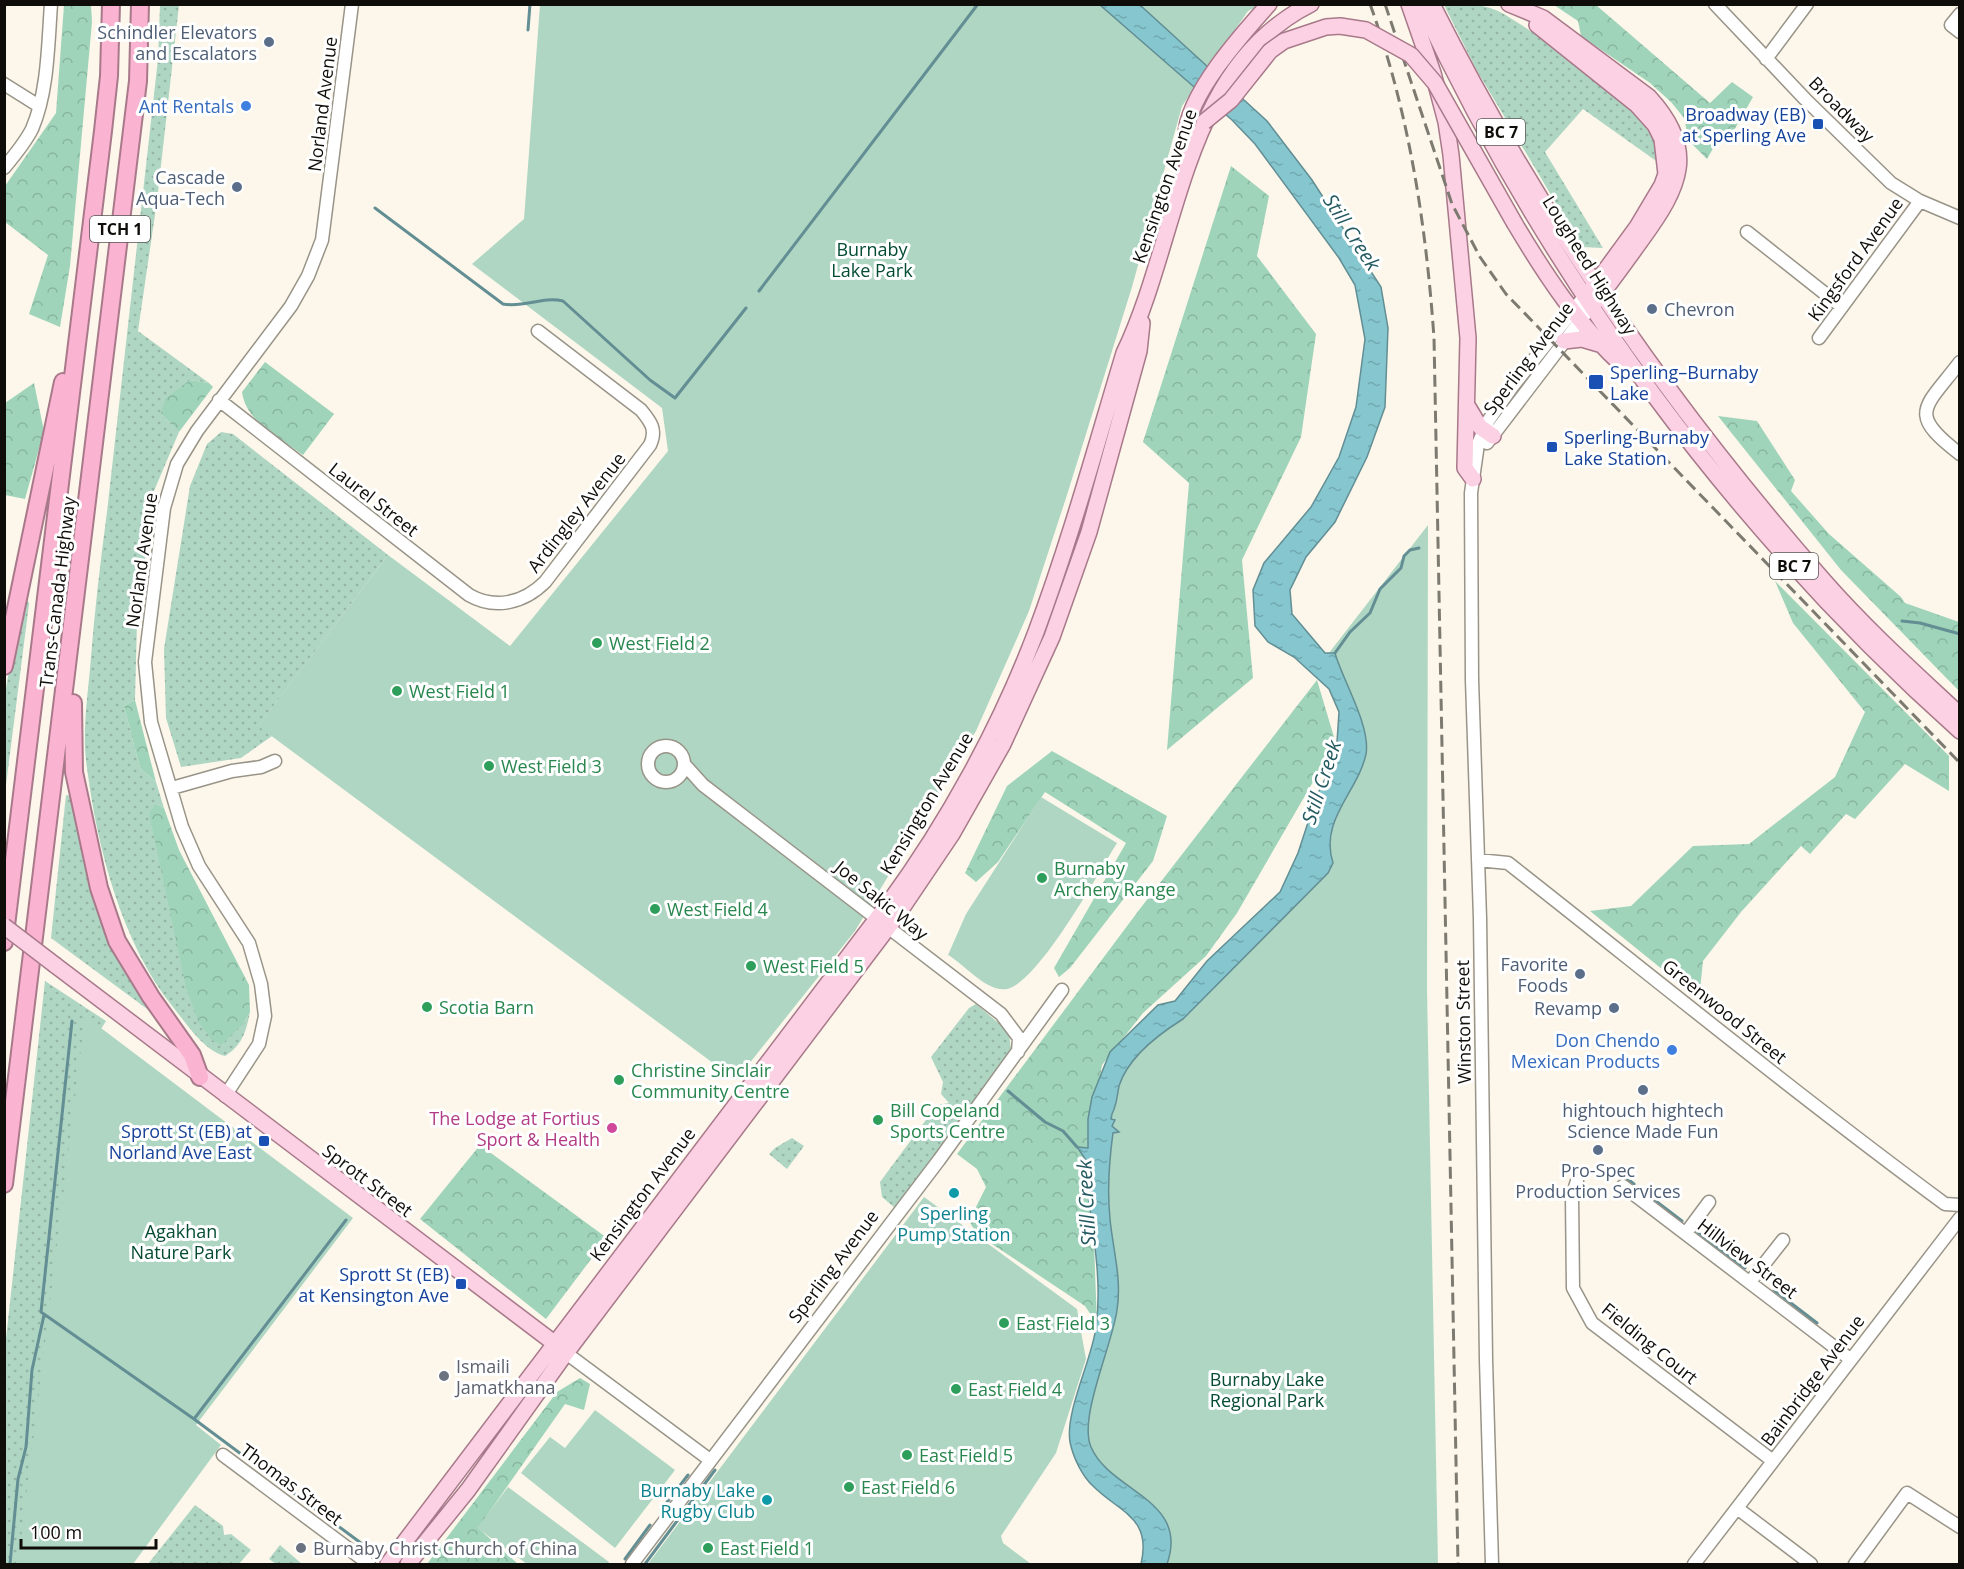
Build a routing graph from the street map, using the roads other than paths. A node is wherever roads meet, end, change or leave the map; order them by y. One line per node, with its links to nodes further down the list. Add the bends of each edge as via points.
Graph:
1 (51, 4): 17 (street)
2 (111, 4): 35 (highway, Trans-Canada Highway / TCH 1, via 105,120)
3 (140, 4): 44 (highway, Trans-Canada Highway / TCH 1, via 136,92)
4 (352, 4): 38 (street, Norland Avenue, via 322,240 291,306)
5 (1269, 4): 19 (main road, via 1227,52 1193,111 1186,135)
6 (1311, 4): 18 (main road, Kensington Avenue, via 1272,29 1244,56)
7 (1409, 4): 39 (main road, via 1446,122 1468,338)
8 (1421, 4): 28 (main road, Lougheed Highway / BC 7, via 1457,80)
9 (1432, 4): 25 (main road, Lougheed Highway / BC 7, via 1470,79)
10 (1715, 4): 15 (street, Broadway)
11 (1807, 4): 15 (street)
12 (1520, 7): 20 (main road, via 1649,118); 20 (main road, via 1543,18 1649,97 1672,129)
13 (1959, 14): 14 (street, via 1951,25)
14 (1959, 32)
15 (1766, 59): 22 (street, Broadway, via 1891,183)
16 (4, 84): 17 (street)
17 (39, 106): 21 (street, via 27,137)
18 (1204, 122): 19 (main road, Kensington Avenue); 30 (main road, bridge, via 1231,100 1270,51 1284,41 1340,26 1366,30 1394,44 1436,83 1541,269)
19 (1190, 158): 54 (main road, Kensington Avenue, via 1031,643 996,722)
20 (1673, 164): 26 (main road, Sperling Avenue); 27 (main road, Sperling Avenue, via 1679,176 1670,199)
21 (4, 168)
22 (1920, 201): 23 (street, Broadway); 29 (street, Kingsford Avenue)
23 (1959, 218)
24 (1747, 232): 29 (street)
25 (1576, 255): 26 (main road, via 1596,262); 27 (main road, Lougheed Highway / BC 7)
26 (1615, 257): 27 (main road, Sperling Avenue)
27 (1598, 289): 28 (main road, Sperling Avenue); 46 (main road, Lougheed Highway / BC 7, via 1704,436 1824,582)
28 (1587, 303): 30 (street, Sperling Avenue); 37 (main road, Lougheed Highway / BC 7)
29 (1842, 307): 32 (street, Kingsford Avenue)
30 (1576, 316): 33 (street, Sperling Avenue); 34 (main road); 40 (street, Sperling Avenue, via 1512,387)
31 (538, 331): 43 (street, Ardingley Avenue, via 641,410 654,433 650,445 545,582)
32 (1820, 338)
33 (1564, 341): 34 (main road, via 1582,339); 40 (street, Sperling Avenue)
34 (1599, 344): 37 (main road)
35 (75, 347): 45 (highway, via 58,396); 56 (highway, Trans-Canada Highway / TCH 1)
36 (1959, 362): 41 (street, via 1927,405 1926,416 1936,436)
37 (1645, 386): 47 (main road, Lougheed Highway / BC 7, via 1709,469 1816,591)
38 (219, 400): 43 (street, Laurel Street, via 469,595 497,604); 52 (street, Norland Avenue, via 177,464 163,520 145,674 151,722)
39 (1468, 406): 40 (main road); 42 (main road, via 1465,468)
40 (1488, 433): 42 (street, Sperling Avenue, via 1478,444)
41 (1959, 454)
42 (1473, 479): 53 (street, Winston Street, via 1472,680)
43 (515, 602)
44 (70, 656): 59 (highway, via 74,772 99,888 117,941 150,997 192,1055); 62 (highway, Trans-Canada Highway / TCH 1)
45 (4, 666)
46 (1959, 715)
47 (1959, 731)
48 (274, 761): 52 (street, via 261,768 232,771)
49 (684, 764): 50 (street, via 681,775); 50 (street, Joe Sakic Way, via 682,755 673,747 661,747 651,754 648,765 652,777); 51 (street, Joe Sakic Way)
50 (673, 782): 51 (street, Joe Sakic Way)
51 (703, 785): 54 (street, Joe Sakic Way)
52 (172, 788): 60 (street, Norland Avenue, via 190,847 249,943 261,984 265,1016 259,1044)
53 (1478, 860): 65 (street, Greenwood Street, via 1508,863 1831,1120); 82 (street, Winston Street)
54 (881, 924): 58 (street, Joe Sakic Way, via 1001,1014 1019,1038); 71 (main road, Kensington Avenue)
55 (4, 926): 59 (main road, Sprott Street, bridge)
56 (4, 942)
57 (1062, 990): 58 (street, Sperling Avenue)
58 (1017, 1055): 74 (street, Sperling Avenue)
59 (200, 1077): 60 (main road, Sprott Street)
60 (225, 1096): 71 (main road, Sprott Street)
61 (1577, 1181): 75 (street, Fielding Court, via 1572,1197 1573,1288 1592,1323)
62 (4, 1184)
63 (1623, 1186): 68 (street, Hillview Street)
64 (1709, 1202): 68 (street)
65 (1945, 1204): 66 (street); 67 (street)
66 (1959, 1205)
67 (1956, 1223): 72 (street, Bainbridge Avenue)
68 (1686, 1233): 70 (street, Hillview Street)
69 (1783, 1240): 70 (street)
70 (1750, 1282): 72 (street, Hillview Street)
71 (560, 1349): 74 (street, Sprott Street); 79 (main road, Kensington Avenue); 80 (main road, Kensington Avenue, via 468,1490)
72 (1850, 1359): 75 (street, Bainbridge Avenue)
73 (223, 1455): 78 (street, Thomas Street)
74 (710, 1460): 81 (street, Sperling Avenue)
75 (1773, 1461): 76 (street, Bainbridge Avenue)
76 (1737, 1508): 83 (street, Bainbridge Avenue); 84 (street)
77 (1959, 1527): 85 (street, via 1907,1493)
78 (369, 1564)
79 (388, 1564)
80 (408, 1564)
81 (632, 1564)
82 (1492, 1564)
83 (1694, 1564)
84 (1810, 1564)
85 (1855, 1564)

